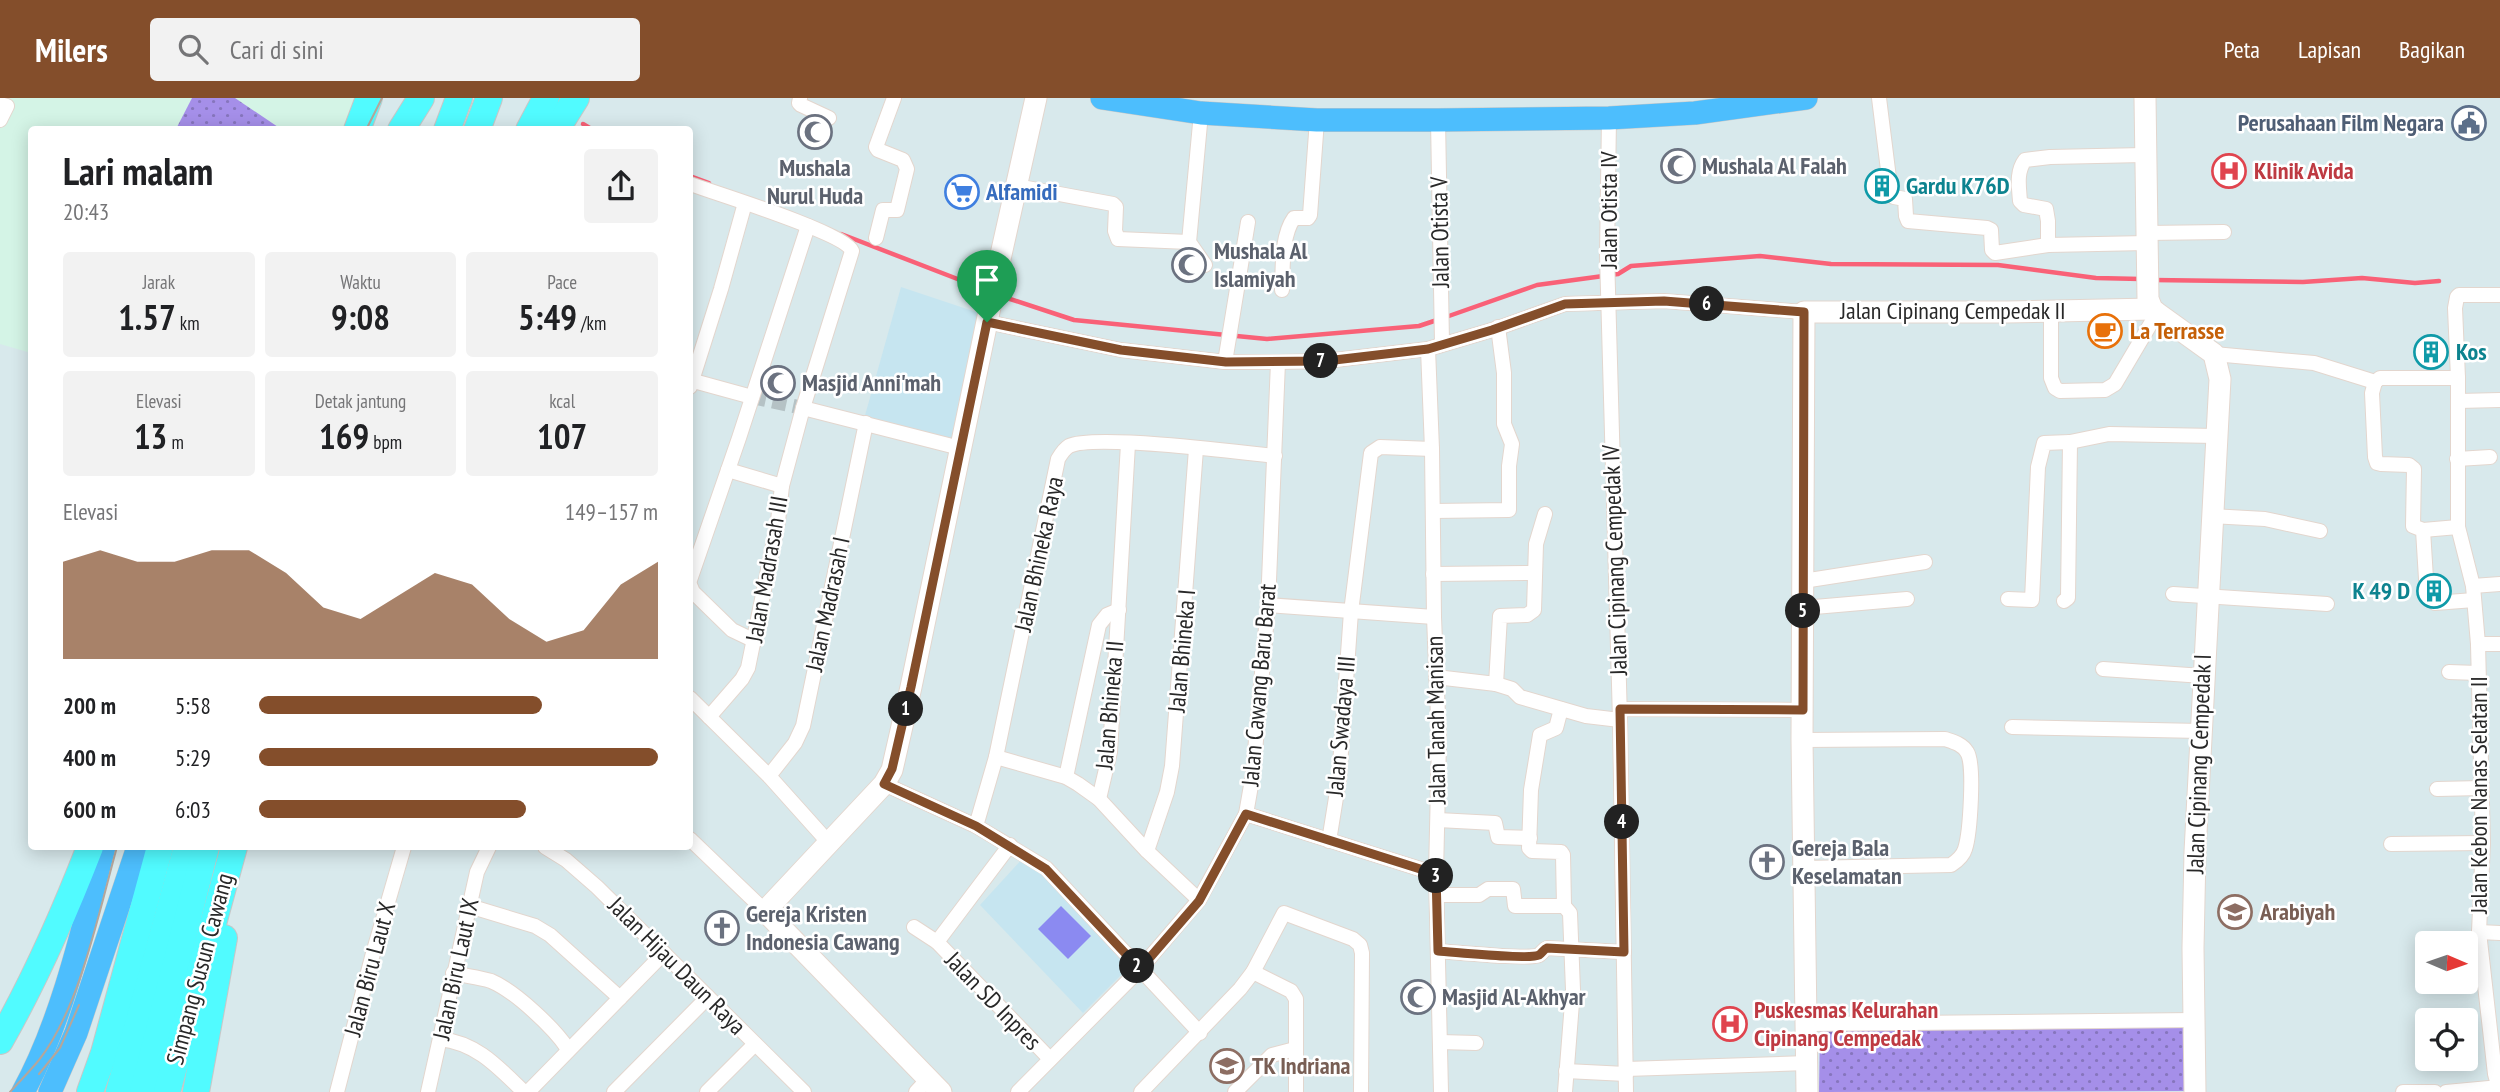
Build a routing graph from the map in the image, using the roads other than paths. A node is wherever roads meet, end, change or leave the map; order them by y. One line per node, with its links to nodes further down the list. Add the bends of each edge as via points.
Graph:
1 (369, 98): 22 (highway)
2 (405, 98): 23 (highway)
3 (421, 98): 24 (highway)
4 (460, 98): 25 (highway)
5 (489, 98): 26 (highway)
6 (546, 98): 27 (highway)
7 (576, 98): 28 (highway)
8 (800, 98): 17 (street, via 801,105)
9 (894, 98): 36 (street, via 876,147 903,160 907,169 897,210 883,210)
10 (1036, 98): 31 (street)
11 (1102, 98): 16 (main road)
12 (1806, 98): 18 (main road, via 1695,113)
13 (1879, 98): 39 (street, via 1891,194 1905,199 1908,220 1990,229 1995,253)
14 (2144, 98): 29 (street)
15 (6, 102): 19 (street)
16 (1201, 113): 20 (main road); 37 (street)
17 (829, 118)
18 (1609, 118): 21 (main road); 44 (street, Jalan Otista IV)
19 (0, 120)
20 (1317, 120): 21 (main road); 41 (street, via 1310,215 1290,223)
21 (1438, 120): 49 (street, Jalan Otista V, via 1442,316)
22 (358, 126)
23 (394, 126)
24 (404, 126)
25 (449, 126)
26 (478, 126)
27 (531, 126)
28 (558, 126)
29 (2144, 155): 38 (street); 39 (street, via 2050,157 2021,163 2020,201 2046,209)
30 (693, 185): 32 (street)
31 (1016, 187): 37 (street, via 1113,204 1118,239); 43 (street)
32 (745, 203): 34 (street); 53 (street)
33 (1248, 222): 51 (street)
34 (808, 226): 57 (street); 60 (street, Jalan Madrasah III, via 851,247 852,255)
35 (2224, 232): 38 (street)
36 (876, 238)
37 (1189, 242): 40 (street)
38 (2147, 243): 39 (street); 46 (street, via 2146,284)
39 (2048, 245)
40 (1205, 265)
41 (1282, 290)
42 (2500, 295): 54 (street, via 2457,297)
43 (991, 302): 51 (street, via 1121,350); 65 (street)
44 (1609, 302): 47 (street, via 1664,301); 48 (street, via 1565,304); 110 (street, Jalan Cipinang Cempedak IV)
45 (2051, 311): 46 (street, Jalan Cipinang Cempedak II); 46 (street, via 2051,378 2060,391 2110,388); 47 (street, Jalan Cipinang Cempedak II)
46 (2154, 311): 50 (street)
47 (1804, 312): 83 (street, Jalan Cipinang Cempedak II)
48 (1498, 327): 49 (street); 73 (street, via 1504,424 1512,444 1509,510)
49 (1435, 346): 52 (street, via 1326,361); 67 (street, Jalan Tanah Manisan)
50 (2214, 354): 55 (street, via 2314,363); 62 (street, Jalan Cipinang Cempedak I, via 2220,379)
51 (1226, 362): 52 (street)
52 (1278, 362): 68 (street, Jalan Cawang Baru Barat)
53 (693, 373)
54 (2458, 378): 55 (street, via 2380,378); 59 (street)
55 (2375, 382): 77 (street, via 2377,463 2414,469 2413,526)
56 (693, 383): 57 (street)
57 (752, 397): 71 (street)
58 (2500, 400): 59 (street)
59 (2458, 401): 70 (street)
60 (803, 408): 61 (street); 72 (street, Jalan Madrasah III)
61 (866, 423): 65 (street); 116 (street, Jalan Madrasah I, via 803,726)
62 (2216, 436): 63 (street, via 2109,434); 75 (street, Jalan Cipinang Cempedak I)
63 (2070, 442): 89 (street, via 2044,443 2038,467 2032,600); 91 (street, via 2069,574 2068,599)
64 (1128, 444): 66 (street, Jalan Bhineka Raya); 95 (street, Jalan Bhineka II); 115 (street, Jalan Bhineka Raya, via 1070,446 1058,459)
65 (960, 447): 118 (street, via 911,687 892,769)
66 (1196, 449): 68 (street, Jalan Bhineka Raya); 143 (street, Jalan Bhineka I, via 1172,766)
67 (1432, 449): 73 (street, Jalan Tanah Manisan); 96 (street, Jalan Swadaya III, via 1380,447 1371,453)
68 (1275, 456): 93 (street, Jalan Cawang Baru Barat)
69 (2490, 457): 70 (street)
70 (2457, 459): 76 (street)
71 (728, 470): 72 (street); 82 (street)
72 (782, 486): 98 (street, Jalan Madrasah III)
73 (1433, 511): 80 (street, Jalan Tanah Manisan)
74 (1545, 514): 81 (street, via 1536,544)
75 (2211, 516): 78 (street, via 2265,519); 88 (street, Jalan Cipinang Cempedak I)
76 (2458, 527): 77 (street); 86 (street)
77 (2423, 530): 86 (street, via 2430,600 2435,603)
78 (2320, 531)
79 (1925, 562): 83 (street)
80 (1433, 573): 81 (street); 97 (street, Jalan Tanah Manisan)
81 (1535, 573): 106 (street, via 1533,613 1499,618)
82 (693, 574)
83 (1803, 580): 94 (street, Jalan Cipinang Cempedak II)
84 (2500, 584): 86 (street)
85 (693, 592): 98 (street, via 732,630)
86 (2474, 593): 99 (street)
87 (2173, 594): 88 (street)
88 (2207, 597): 92 (street); 104 (street, Jalan Cipinang Cempedak I)
89 (2008, 599)
90 (1907, 600): 94 (street)
91 (2064, 601)
92 (2327, 604)
93 (1268, 605): 96 (street); 122 (street, Jalan Cawang Baru Barat)
94 (1803, 608): 109 (street, Jalan Cipinang Cempedak II)
95 (1119, 610): 117 (street, Jalan Bhineka II, via 1099,625); 121 (street, Jalan Bhineka II, via 1110,752)
96 (1351, 612): 97 (street); 126 (street, Jalan Swadaya III, via 1339,779)
97 (1434, 617): 105 (street, Jalan Tanah Manisan)
98 (755, 640): 111 (street, Jalan Madrasah III, via 742,680)
99 (2478, 644): 100 (street, Jalan Kebon Nanas Selatan II); 103 (street, Jalan Kebon Nanas Selatan II)
100 (2500, 644)
101 (2103, 670): 104 (street)
102 (2449, 672): 103 (street)
103 (2478, 673): 119 (street, Jalan Kebon Nanas Selatan II)
104 (2203, 676): 113 (street, Jalan Cipinang Cempedak I)
105 (1436, 677): 106 (street); 123 (street, Jalan Tanah Manisan)
106 (1496, 684): 108 (street, via 1520,697)
107 (693, 701): 111 (street)
108 (1561, 709): 110 (street, via 1586,716); 125 (street, via 1556,728 1540,735 1531,790)
109 (1803, 710): 110 (street); 114 (street, Jalan Cipinang Cempedak II)
110 (1620, 715): 157 (street, Jalan Cipinang Cempedak IV)
111 (709, 717): 116 (street)
112 (2012, 727): 113 (street)
113 (2201, 731): 164 (street, Jalan Cipinang Cempedak I)
114 (1802, 740): 144 (street, Jalan Cipinang Cempedak II); 144 (street, via 1944,739 1965,750 1970,769 1965,852 1951,865)
115 (996, 757): 117 (street); 124 (street, Jalan Bhineka Raya)
116 (769, 776): 128 (street)
117 (1066, 777): 121 (street)
118 (884, 784): 124 (street); 128 (street)
119 (2482, 788): 120 (street); 129 (street, Jalan Kebon Nanas Selatan II)
120 (2437, 789)
121 (1099, 799): 143 (street)
122 (1246, 814): 126 (street); 147 (street, Jalan Cawang Baru Barat)
123 (1437, 820): 125 (street, via 1495,823 1498,837); 145 (street, Jalan Tanah Manisan)
124 (976, 826): 131 (street)
125 (1530, 838): 149 (street, via 1532,851 1562,853)
126 (1329, 841): 145 (street)
127 (693, 842): 150 (street)
128 (829, 843): 150 (street)
129 (2483, 843): 130 (street); 152 (street, Jalan Kebon Nanas Selatan II)
130 (2391, 844)
131 (1010, 845): 154 (street); 159 (street, via 1046,869)
132 (89, 850): 168 (highway, via 45,958)
133 (103, 850): 178 (main road, via 74,959)
134 (137, 850): 180 (main road, via 76,1033)
135 (159, 850): 183 (highway)
136 (186, 850): 184 (highway)
137 (205, 850): 185 (highway)
138 (233, 850): 186 (highway, Simpang Susun Cawang)
139 (242, 850): 187 (highway)
140 (403, 850): 188 (street, Jalan Biru Laut X)
141 (488, 850): 148 (street, Jalan Biru Laut IX)
142 (550, 850): 158 (street, Jalan Hijau Daun Raya, via 597,887)
143 (1147, 850): 147 (street)
144 (1805, 868): 165 (street, Jalan Cipinang Cempedak II)
145 (1436, 874): 146 (street, Jalan Tanah Manisan)
146 (1437, 895): 149 (street, via 1513,889 1517,907); 156 (street, Jalan Tanah Manisan)
147 (1199, 901): 159 (street, Jalan Cawang Baru Barat)
148 (469, 906): 161 (street, Jalan Biru Laut IX); 163 (street, via 550,935)
149 (1564, 906): 155 (street, via 1570,913)
150 (765, 911): 179 (street)
151 (914, 927): 154 (street, Jalan SD Inpres)
152 (2479, 932): 153 (street); 181 (street, Jalan Kebon Nanas Selatan II)
153 (2500, 933)
154 (937, 942): 174 (street, Jalan SD Inpres)
155 (1572, 949): 156 (street, via 1547,948 1537,955 1499,957); 157 (street); 176 (street)
156 (1438, 951): 169 (street, Jalan Tanah Manisan)
157 (1624, 952): 177 (street, Jalan Cipinang Cempedak IV)
158 (664, 953): 162 (street, Jalan Hijau Daun Raya); 163 (street)
159 (1140, 969): 166 (street); 174 (street, Jalan Cawang Baru Barat)
160 (1253, 972): 166 (street); 173 (street, via 1294,994); 197 (street, via 1284,913 1360,945)
161 (453, 973): 167 (street, Jalan Biru Laut IX); 172 (street, via 504,989 558,1033)
162 (708, 997): 171 (street, Jalan Hijau Daun Raya); 191 (street)
163 (621, 998): 172 (street)
164 (2194, 1020): 165 (street); 202 (street, Jalan Cipinang Cempedak I)
165 (1806, 1024): 175 (street, Jalan Cipinang Cempedak II)
166 (1200, 1033): 194 (street)
167 (440, 1039): 189 (street, Jalan Biru Laut IX); 190 (street, via 477,1049)
168 (0, 1041)
169 (1440, 1042): 170 (street); 198 (street, Jalan Tanah Manisan)
170 (1476, 1043)
171 (755, 1044): 182 (street, Jalan Hijau Daun Raya); 192 (street)
172 (568, 1049): 190 (street)
173 (1295, 1049): 195 (street, via 1272,1055); 196 (street)
174 (1050, 1059): 193 (street, Jalan Cawang Baru Barat)
175 (1807, 1063): 177 (street); 201 (street, Jalan Cipinang Cempedak II)
176 (1566, 1071): 177 (street); 199 (street)
177 (1626, 1072): 200 (street, Jalan Cipinang Cempedak IV)
178 (27, 1085)
179 (928, 1088)
180 (52, 1089)
181 (2499, 1089): 205 (street)
182 (801, 1091)
183 (90, 1092)
184 (119, 1092)
185 (143, 1092)
186 (167, 1092)
187 (196, 1092)
188 (337, 1092)
189 (428, 1092)
190 (526, 1092)
191 (614, 1092)
192 (707, 1092)
193 (1018, 1092)
194 (1141, 1092)
195 (1235, 1092)
196 (1296, 1092)
197 (1362, 1092)
198 (1441, 1092)
199 (1565, 1092)
200 (1626, 1092)
201 (1807, 1092)
202 (2195, 1092)
203 (2403, 1092): 204 (street)
204 (2435, 1092)
205 (2446, 1092)

